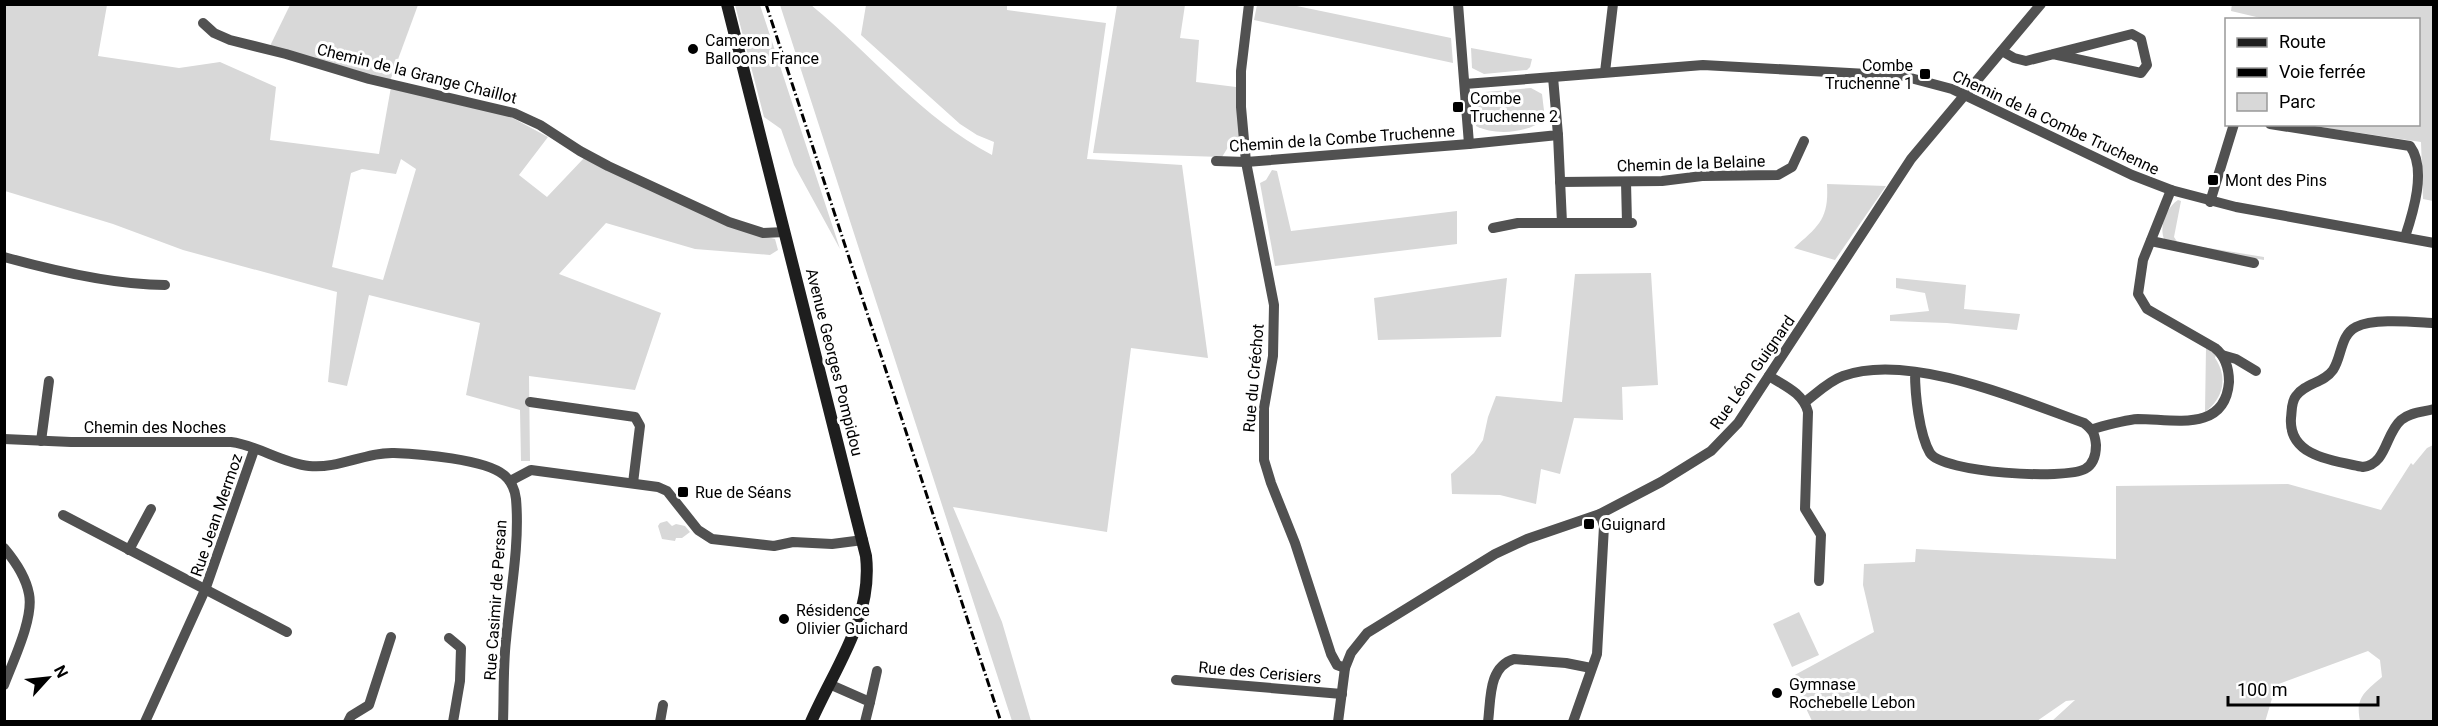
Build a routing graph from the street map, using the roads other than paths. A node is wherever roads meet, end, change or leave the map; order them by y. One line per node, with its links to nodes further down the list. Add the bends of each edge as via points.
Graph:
1 (727, 4): 26 (main road, Avenue Georges Pompidou)
2 (1249, 4): 19 (street, Rue du Créchot, via 1241,80)
3 (1458, 4): 11 (street)
4 (1612, 4): 9 (street)
5 (2041, 4): 7 (street, Rue Léon Guignard)
6 (203, 23): 26 (street, Chemin de la Grange Chaillot, via 230,40 369,79 514,113 608,166 721,219 758,232)
7 (2002, 51): 8 (street, via 2022,60); 12 (street, Rue Léon Guignard)
8 (2053, 54): 8 (street, via 2132,34 2141,39 2147,66 2141,73)
9 (1605, 72): 10 (street, Chemin de la Combe Truchenne); 12 (street, Chemin de la Combe Truchenne, via 1703,65 1861,72 1922,79)
10 (1553, 77): 11 (street, Chemin de la Combe Truchenne); 15 (street)
11 (1465, 84): 17 (street)
12 (1963, 95): 22 (street, Chemin de la Combe Truchenne); 37 (street, Rue Léon Guignard, via 1911,159)
13 (2233, 126): 23 (street)
14 (2283, 126): 27 (street, via 2410,146 2416,154 2417,200)
15 (1558, 135): 17 (street, Chemin de la Combe Truchenne); 20 (street)
16 (1804, 141): 21 (street, Chemin de la Belaine, via 1792,167 1778,175)
17 (1469, 144): 19 (street, Chemin de la Combe Truchenne)
18 (1216, 161): 19 (street, Chemin de la Combe Truchenne)
19 (1246, 162): 59 (street, Rue du Créchot, via 1274,305 1273,356 1264,408 1266,467 1331,654 1337,665)
20 (1560, 182): 21 (street, Chemin de la Belaine); 24 (street)
21 (1626, 182): 24 (street, via 1629,223)
22 (2171, 190): 23 (street, Chemin de la Combe Truchenne); 28 (street)
23 (2210, 202): 27 (street, Chemin de la Combe Truchenne)
24 (1562, 223): 25 (street, via 1518,223)
25 (1493, 228)
26 (784, 232): 51 (main road, Avenue Georges Pompidou)
27 (2405, 237): 29 (street, Chemin de la Combe Truchenne)
28 (2151, 241): 31 (street); 34 (street, via 2137,288 2140,299 2147,309)
29 (2433, 243)
30 (4, 257): 32 (street, via 122,281)
31 (2254, 263)
32 (165, 285)
33 (2433, 323): 41 (street, via 2370,323 2351,330 2333,370 2294,399 2291,422 2308,453 2362,467 2380,457 2401,421)
34 (2222, 355): 35 (street); 42 (street, via 2229,377 2228,389 2223,402 2206,418 2130,420)
35 (2256, 371)
36 (1915, 372): 40 (street, via 1852,374 1833,381); 42 (street, via 1969,383); 42 (street, via 1916,404 1930,453 1938,461 1987,471 2076,472 2093,461)
37 (1769, 376): 40 (street); 49 (street, Rue Léon Guignard, via 1738,423 1711,451)
38 (49, 381): 44 (street)
39 (530, 402): 47 (street, via 635,417 640,426)
40 (1805, 402): 54 (street, via 1805,508 1821,535)
41 (2433, 409)
42 (2093, 429)
43 (4, 439): 44 (street, Chemin des Noches)
44 (41, 441): 45 (street, Chemin des Noches, via 231,442)
45 (254, 450): 46 (street, Chemin des Noches, via 316,466 337,465 380,453 432,456 490,467); 55 (street, Rue Jean Mermoz)
46 (510, 481): 47 (street, via 531,470); 71 (street, Rue Casimir de Persan, via 516,516)
47 (633, 483): 51 (street, via 667,490 698,530 712,539 774,546)
48 (151, 509): 53 (street)
49 (1600, 514): 59 (street, Rue Léon Guignard, via 1495,554 1367,633 1351,652); 60 (street, via 1604,526 1597,654)
50 (63, 515): 53 (street, Rue Jean Mermoz)
51 (862, 540): 63 (main road, Avenue Georges Pompidou, via 867,573 862,611)
52 (4, 548): 64 (street, via 25,583 30,602)
53 (129, 550): 55 (street, Rue Jean Mermoz)
54 (1819, 581)
55 (205, 590): 56 (street, Rue Jean Mermoz); 69 (street, Rue Jean Mermoz)
56 (287, 632)
57 (391, 637): 68 (street, via 369,705)
58 (449, 638): 70 (street, via 461,648)
59 (1345, 668): 65 (street, Rue Léon Guignard)
60 (1592, 668): 76 (street, via 1507,661 1495,674); 77 (street)
61 (877, 671): 66 (street)
62 (1176, 680): 65 (street, Rue des Cerisiers)
63 (829, 684): 66 (street); 73 (main road, Avenue Georges Pompidou)
64 (4, 685)
65 (1342, 694): 75 (street, Rue Léon Guignard)
66 (870, 702): 74 (street)
67 (663, 705): 72 (street)
68 (349, 718)
69 (145, 722)
70 (453, 722)
71 (503, 722)
72 (660, 722)
73 (811, 722)
74 (865, 722)
75 (1338, 722)
76 (1488, 722)
77 (1573, 722)

